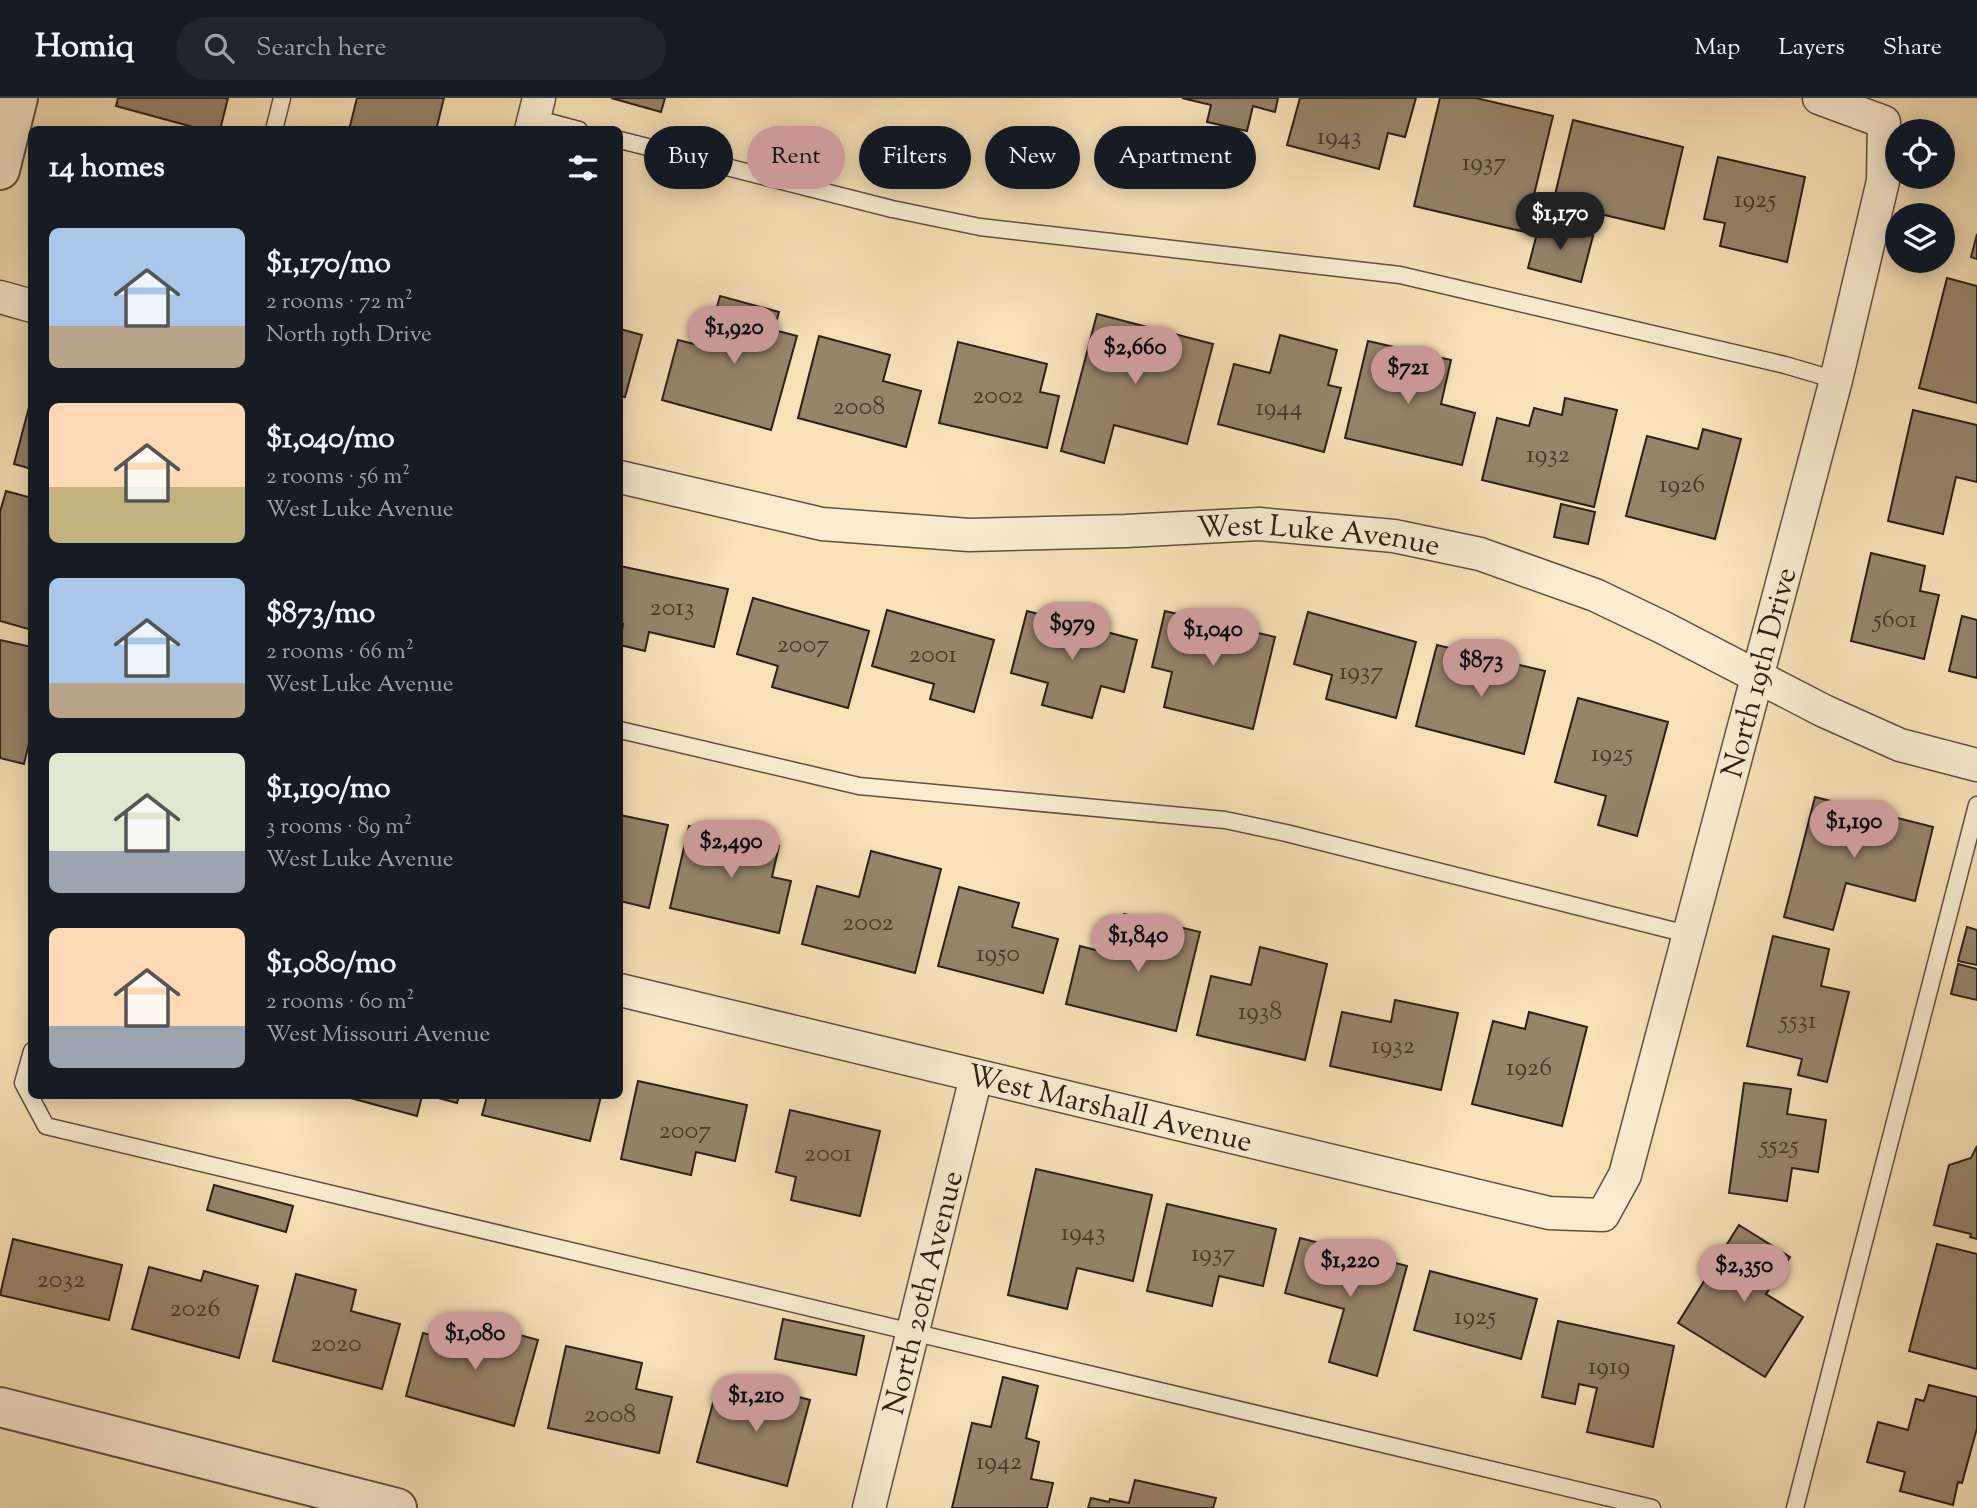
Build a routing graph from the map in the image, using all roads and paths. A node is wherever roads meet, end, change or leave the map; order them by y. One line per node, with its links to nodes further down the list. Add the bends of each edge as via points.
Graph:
1 (18, 98): 8 (street)
2 (282, 98): 5 (lane)
3 (1819, 98): 11 (street, North 19th Drive, via 1884,122 1883,181)
4 (535, 115): 6 (lane)
5 (275, 126)
6 (567, 126)
7 (623, 141): 11 (lane, via 980,227 1399,275)
8 (0, 170)
9 (0, 297): 10 (street)
10 (28, 305)
11 (1836, 380): 13 (street, North 19th Drive)
12 (623, 478): 13 (street, West Luke Avenue, via 822,524 969,535 1259,524 1394,536 1480,554 1595,595)
13 (1757, 677): 15 (street, West Luke Avenue, via 1900,745); 17 (street, North 19th Drive)
14 (623, 731): 17 (lane, via 859,786 1224,820)
15 (1977, 765)
16 (1977, 805): 29 (lane)
17 (1687, 934): 23 (street, North 19th Drive, via 1625,1175)
18 (623, 991): 20 (street, West Marshall Avenue)
19 (28, 1065): 21 (lane, via 23,1083)
20 (976, 1077): 23 (street, West Marshall Avenue, via 1549,1213); 24 (street, North 20th Avenue)
21 (28, 1092)
22 (32, 1099): 24 (lane, via 46,1126)
23 (1603, 1215)
24 (913, 1332): 27 (street, North 20th Avenue); 28 (lane)
25 (0, 1407): 26 (street)
26 (397, 1508)
27 (869, 1508)
28 (1652, 1508)
29 (1795, 1508)

